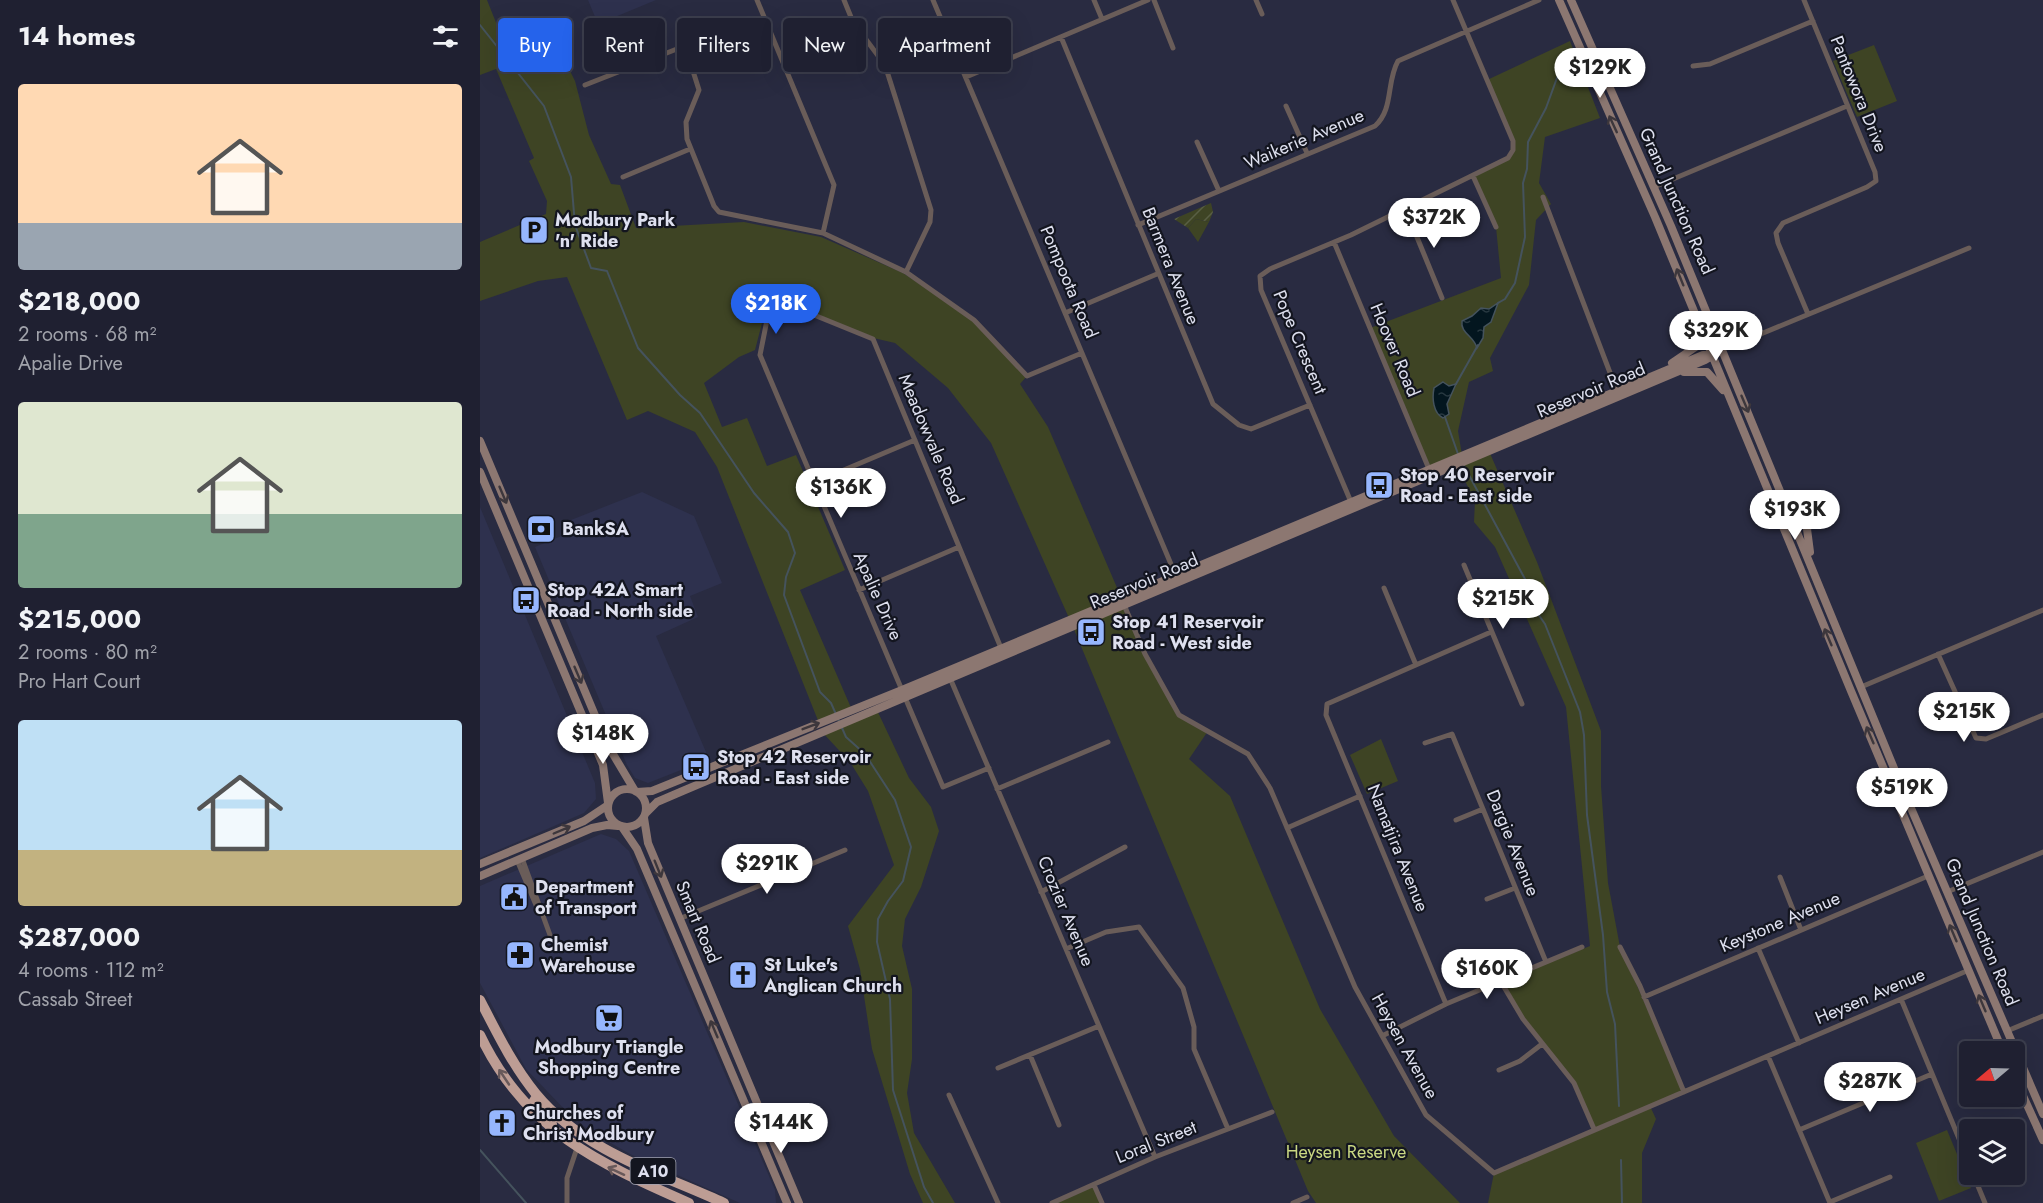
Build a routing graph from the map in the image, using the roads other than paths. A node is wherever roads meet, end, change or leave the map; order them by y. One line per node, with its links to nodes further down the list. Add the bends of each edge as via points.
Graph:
1 (757, 0): 41 (street, via 834,185)
2 (844, 0): 20 (street, via 854,22)
3 (933, 0): 14 (street, Pompoota Road)
4 (1094, 0): 15 (street)
5 (1148, 0): 15 (street)
6 (1154, 0): 19 (street)
7 (1256, 0): 13 (street)
8 (1453, 0): 17 (street)
9 (1539, 0): 17 (street, Waikerie Avenue)
10 (1558, 0): 33 (main road, Grand Junction Road, one-way to 10)
11 (1571, 0): 34 (main road, Grand Junction Road)
12 (1804, 0): 16 (street, Pantowora Drive)
13 (1262, 14)
14 (941, 18)
15 (1102, 19): 18 (street)
16 (1813, 21): 21 (street, via 1710,64); 27 (street, Pantowora Drive)
17 (1467, 31): 30 (street, Waikerie Avenue, via 1398,61 1386,111 1375,126); 31 (street, Pope Crescent, via 1513,150 1508,158)
18 (1061, 37): 24 (street); 39 (street, Barmera Avenue)
19 (1173, 48)
20 (878, 55)
21 (1693, 66)
22 (887, 72): 44 (street, via 931,210 930,222)
23 (964, 72): 24 (street, Pompoota Road)
24 (966, 77): 48 (street, Pompoota Road)
25 (585, 85): 29 (street, via 677,46 686,49 699,90 686,122)
26 (1286, 106): 30 (street)
27 (1847, 106): 34 (street); 49 (street, Pantowora Drive, via 1876,181 1783,223 1776,233)
28 (1197, 142): 35 (street)
29 (690, 149): 32 (street); 41 (street, via 719,212)
30 (1307, 153): 35 (street, Waikerie Avenue)
31 (1473, 176): 37 (street, Pope Crescent); 40 (street)
32 (623, 177)
33 (1637, 177): 34 (main road); 38 (main road, Grand Junction Road)
34 (1654, 187): 38 (main road); 52 (main road, Grand Junction Road)
35 (1219, 191): 39 (street, Waikerie Avenue)
36 (1543, 197): 57 (street)
37 (1405, 208): 42 (street, Pope Crescent); 46 (street)
38 (1655, 217): 50 (main road, Grand Junction Road, one-way to 38)
39 (1138, 225): 45 (street, Barmera Avenue)
40 (1496, 227)
41 (823, 233): 44 (street)
42 (1334, 242): 58 (street, Pope Crescent, via 1264,271 1259,282); 63 (street, Hoover Road)
43 (1969, 248): 49 (street)
44 (906, 272): 53 (street, via 974,320 1027,376)
45 (1158, 274): 48 (street); 58 (street, Barmera Avenue, via 1208,394 1220,412 1251,429)
46 (1442, 298)
47 (774, 303): 60 (street, Meadowvale Road, via 782,302 873,339); 64 (street, Apalie Drive, via 769,310 760,355)
48 (1065, 313): 53 (street, Pompoota Road)
49 (1808, 314): 51 (street)
50 (1702, 331): 54 (main road, Grand Junction Road); 56 (main road, via 1694,348)
51 (1751, 338)
52 (1722, 350): 54 (main road); 66 (main road, Grand Junction Road, one-way to 66)
53 (1082, 353): 74 (street, Pompoota Road)
54 (1712, 355): 55 (main road, Reservoir Road); 56 (main road, Reservoir Road, via 1703,355); 59 (main road, Grand Junction Road)
55 (1673, 374): 57 (main road, Reservoir Road); 59 (main road, via 1707,372)
56 (1638, 382): 57 (main road, Reservoir Road)
57 (1618, 393): 63 (main road, Reservoir Road)
58 (1310, 405): 65 (street, Pope Crescent)
59 (1733, 405): 67 (main road, Grand Junction Road)
60 (915, 440): 64 (street); 71 (street, Meadowvale Road)
61 (480, 441): 96 (main road, one-way to 96, via 607,744)
62 (480, 472): 98 (main road, via 603,765)
63 (1431, 472): 65 (main road, Reservoir Road)
64 (813, 483): 76 (street, Apalie Drive)
65 (1352, 505): 74 (main road, Reservoir Road)
66 (1790, 514): 67 (main road); 69 (main road, Grand Junction Road)
67 (1779, 518): 70 (main road, Grand Junction Road)
68 (1812, 518): 73 (main road, via 1806,533)
69 (1795, 524): 70 (main road); 73 (main road, Grand Junction Road)
70 (1784, 529): 85 (main road, Grand Junction Road, one-way to 70)
71 (959, 547): 76 (street); 80 (street, Meadowvale Road)
72 (1464, 566): 79 (street)
73 (1813, 571): 84 (main road, Grand Junction Road)
74 (1177, 580): 77 (main road, Reservoir Road)
75 (1384, 588): 82 (street)
76 (859, 590): 86 (street, Apalie Drive)
77 (1123, 603): 80 (main road, Reservoir Road); 103 (street, Heysen Avenue, via 1145,654 1179,715 1248,754 1270,788)
78 (2043, 610): 81 (street)
79 (1491, 632): 82 (street); 87 (street)
80 (1003, 652): 83 (main road, Reservoir Road)
81 (1938, 654): 84 (street); 88 (street, via 1976,738 1986,739)
82 (1416, 664): 97 (street, Namatjira Avenue, via 1327,704 1326,714)
83 (948, 674): 86 (main road, Reservoir Road); 93 (street, Crozier Avenue)
84 (1861, 687): 85 (main road); 90 (main road, Grand Junction Road)
85 (1851, 691): 94 (main road, Grand Junction Road, one-way to 85)
86 (904, 693): 89 (main road, Reservoir Road); 93 (street, Apalie Drive, via 943,787)
87 (1522, 704)
88 (2043, 715)
89 (839, 719): 96 (main road, Reservoir Road, one-way to 89, via 652,790); 100 (main road, Reservoir Road, via 657,802)
90 (1882, 737): 94 (main road, via 1891,771); 114 (main road, Grand Junction Road)
91 (1108, 742): 95 (street)
92 (1425, 743): 99 (street, Dargie Avenue, via 1452,734)
93 (988, 768): 95 (street, Crozier Avenue)
94 (1888, 780): 110 (main road, Grand Junction Road)
95 (997, 789): 113 (street, Crozier Avenue)
96 (636, 791): 98 (main road, via 618,791); 100 (main road, via 645,801)
97 (1360, 796): 103 (street); 131 (street, Namatjira Avenue)
98 (608, 804): 102 (main road, via 610,818); 108 (main road, one-way to 98, via 584,821)
99 (1483, 809): 101 (street); 112 (street, Dargie Avenue)
100 (645, 815): 102 (main road, via 636,826); 117 (main road, Smart Road, one-way to 117, via 648,843)
101 (1456, 820)
102 (620, 827): 107 (main road, via 592,828); 166 (main road, Smart Road, one-way to 102, via 640,854)
103 (1287, 828): 137 (street, Heysen Avenue, via 1355,987)
104 (1125, 847): 113 (street)
105 (845, 850): 117 (street)
106 (2043, 852): 114 (street)
107 (520, 859): 109 (main road); 119 (street)
108 (480, 864)
109 (480, 876)
110 (1928, 876): 115 (main road, Grand Junction Road); 118 (street, Keystone Avenue)
111 (1780, 877): 118 (street)
112 (1515, 888): 116 (street); 124 (street, Dargie Avenue)
113 (1041, 892): 123 (street, Crozier Avenue)
114 (1947, 892): 115 (main road); 125 (main road, Grand Junction Road)
115 (1937, 896): 126 (main road, Grand Junction Road, one-way to 115)
116 (1487, 899)
117 (679, 919): 170 (main road, Smart Road)
118 (1801, 930): 122 (street, Keystone Avenue)
119 (550, 935)
120 (1582, 947): 124 (street)
121 (1620, 947): 128 (street)
122 (1758, 948): 128 (street, Keystone Avenue); 139 (street)
123 (1066, 949): 133 (street, Crozier Avenue); 153 (street, via 1106,932 1139,927 1183,988 1194,1027 1194,1049)
124 (1545, 962): 127 (street)
125 (1978, 966): 126 (main road); 134 (main road, Grand Junction Road)
126 (1968, 970): 129 (street, Heysen Avenue); 136 (main road, Grand Junction Road, one-way to 126)
127 (1501, 982): 131 (street); 140 (street)
128 (1644, 997): 146 (street)
129 (1901, 999): 139 (street, Heysen Avenue); 145 (street)
130 (480, 1000): 148 (highway, A10, via 508,1055)
131 (1446, 1004): 137 (street)
132 (2043, 1016): 134 (street)
133 (1099, 1026): 141 (street); 161 (street, Crozier Avenue)
134 (2007, 1031): 136 (main road); 151 (main road, Grand Junction Road)
135 (480, 1035): 156 (highway, A10, one-way to 135, via 524,1104)
136 (1996, 1035): 138 (main road, Grand Junction Road)
137 (1382, 1036): 154 (street, Heysen Avenue, via 1426,1115 1494,1173)
138 (1998, 1041)
139 (1799, 1043): 142 (street, Heysen Avenue)
140 (1542, 1044): 144 (street, via 1520,1061); 154 (street, via 1574,1083)
141 (1030, 1055): 143 (street); 152 (street)
142 (1768, 1056): 146 (street, Heysen Avenue); 155 (street)
143 (998, 1068)
144 (1499, 1070)
145 (1932, 1074): 155 (street); 158 (street)
146 (1684, 1092): 154 (street, Heysen Avenue)
147 (949, 1095): 171 (street)
148 (537, 1096): 156 (highway, via 534,1101); 157 (highway, A10)
149 (2025, 1100): 159 (main road)
150 (1272, 1112): 153 (street, Loral Street)
151 (2043, 1114)
152 (1059, 1125)
153 (1228, 1129): 161 (street, Loral Street)
154 (1594, 1129)
155 (1799, 1130): 175 (street)
156 (558, 1135): 160 (highway, A10)
157 (584, 1136): 160 (highway); 169 (highway, A10)
158 (1959, 1139)
159 (2043, 1140)
160 (578, 1148): 167 (street, via 567,1178); 168 (highway, A10, one-way to 160, via 609,1168)
161 (1155, 1157): 163 (street, Loral Street)
162 (1890, 1177): 175 (street)
163 (1094, 1185): 172 (street, Loral Street); 173 (street)
164 (1978, 1185): 176 (street)
165 (1307, 1197): 174 (street)
166 (785, 1201)
167 (567, 1203)
168 (689, 1203)
169 (724, 1203)
170 (800, 1203)
171 (998, 1203)
172 (1052, 1203)
173 (1102, 1203)
174 (1293, 1203)
175 (1830, 1203)
176 (1985, 1203)

